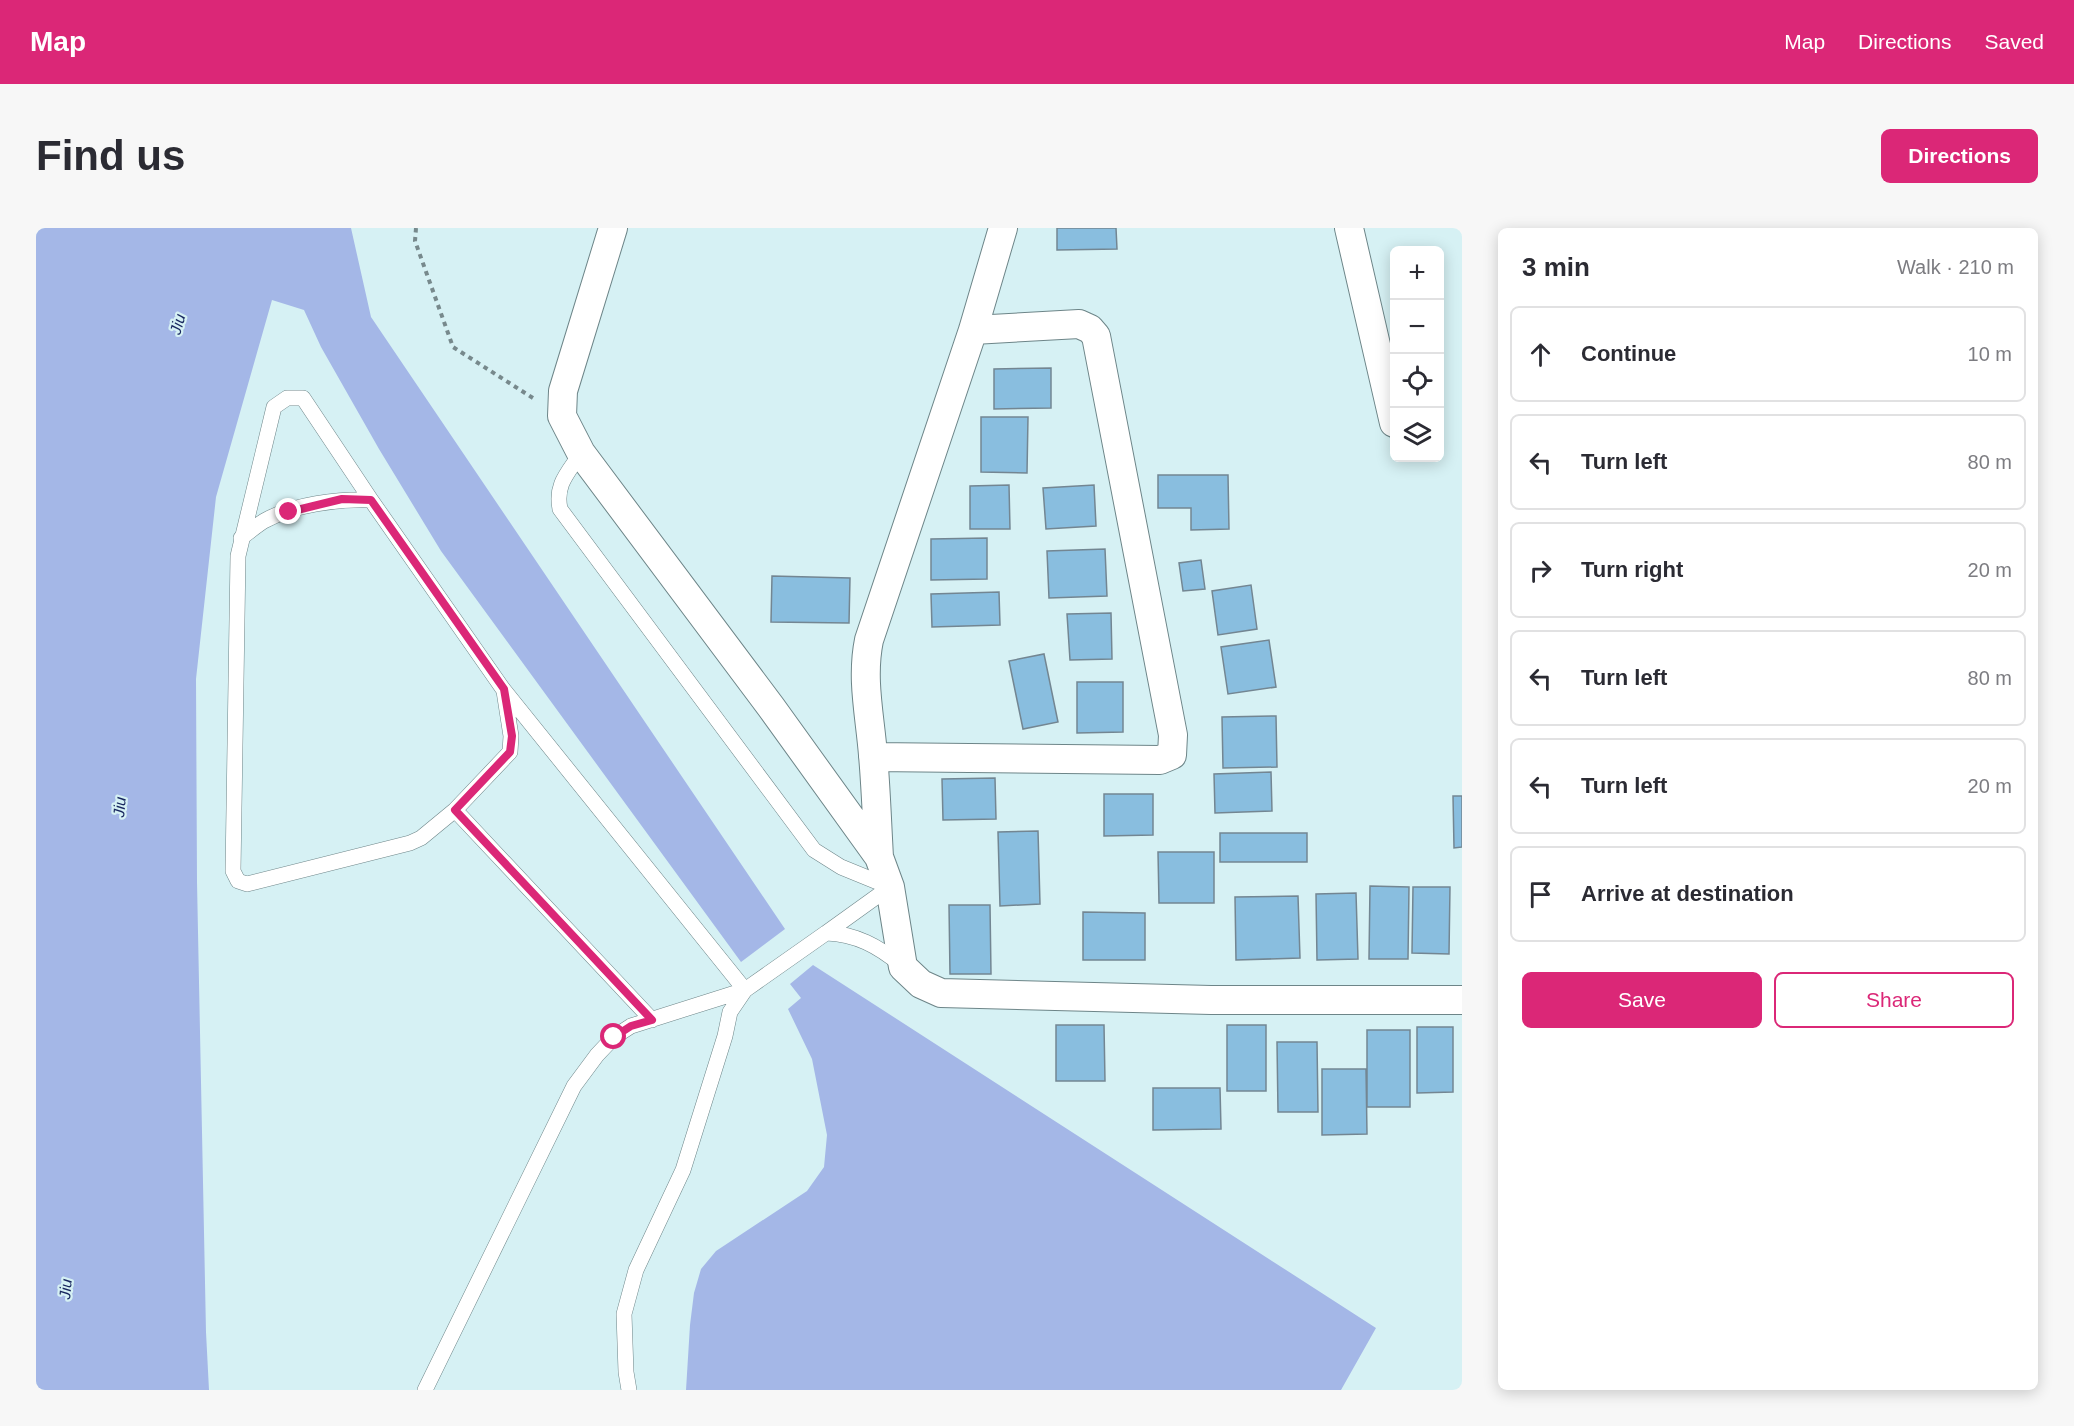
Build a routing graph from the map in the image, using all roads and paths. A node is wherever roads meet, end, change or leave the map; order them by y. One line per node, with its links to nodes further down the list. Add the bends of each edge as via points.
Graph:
1 (416, 228): 7 (path, via 415,241 453,347)
2 (613, 228): 7 (street, via 563,391)
3 (1003, 228): 5 (street)
4 (1349, 228): 6 (street)
5 (973, 330): 12 (street, via 869,640 865,682); 12 (street, via 1079,324 1096,336 1173,735 1172,755 1160,760)
6 (1391, 408)
7 (562, 416): 8 (street)
8 (581, 453): 14 (street); 15 (lane, via 561,483 557,496 560,509 814,850 841,867)
9 (371, 500): 10 (lane, via 342,499 289,512 266,520); 10 (lane, via 303,398 287,398 274,407); 11 (lane)
10 (241, 538): 13 (lane, via 234,872 238,881 247,884 410,843)
11 (504, 689): 13 (lane, via 512,736 510,752); 18 (lane)
12 (873, 757): 14 (street)
13 (455, 810): 20 (lane)
14 (879, 857): 15 (street)
15 (890, 887): 16 (lane); 17 (street)
16 (826, 933): 17 (lane, via 863,939); 18 (lane)
17 (903, 967): 19 (street, via 921,984 941,993 1211,1000)
18 (745, 990): 20 (lane); 22 (lane, via 730,1012 683,1170 636,1270 624,1314)
19 (1462, 1000)
20 (652, 1020): 21 (lane, via 631,1026 614,1037 574,1086)
21 (425, 1390)
22 (629, 1390)

